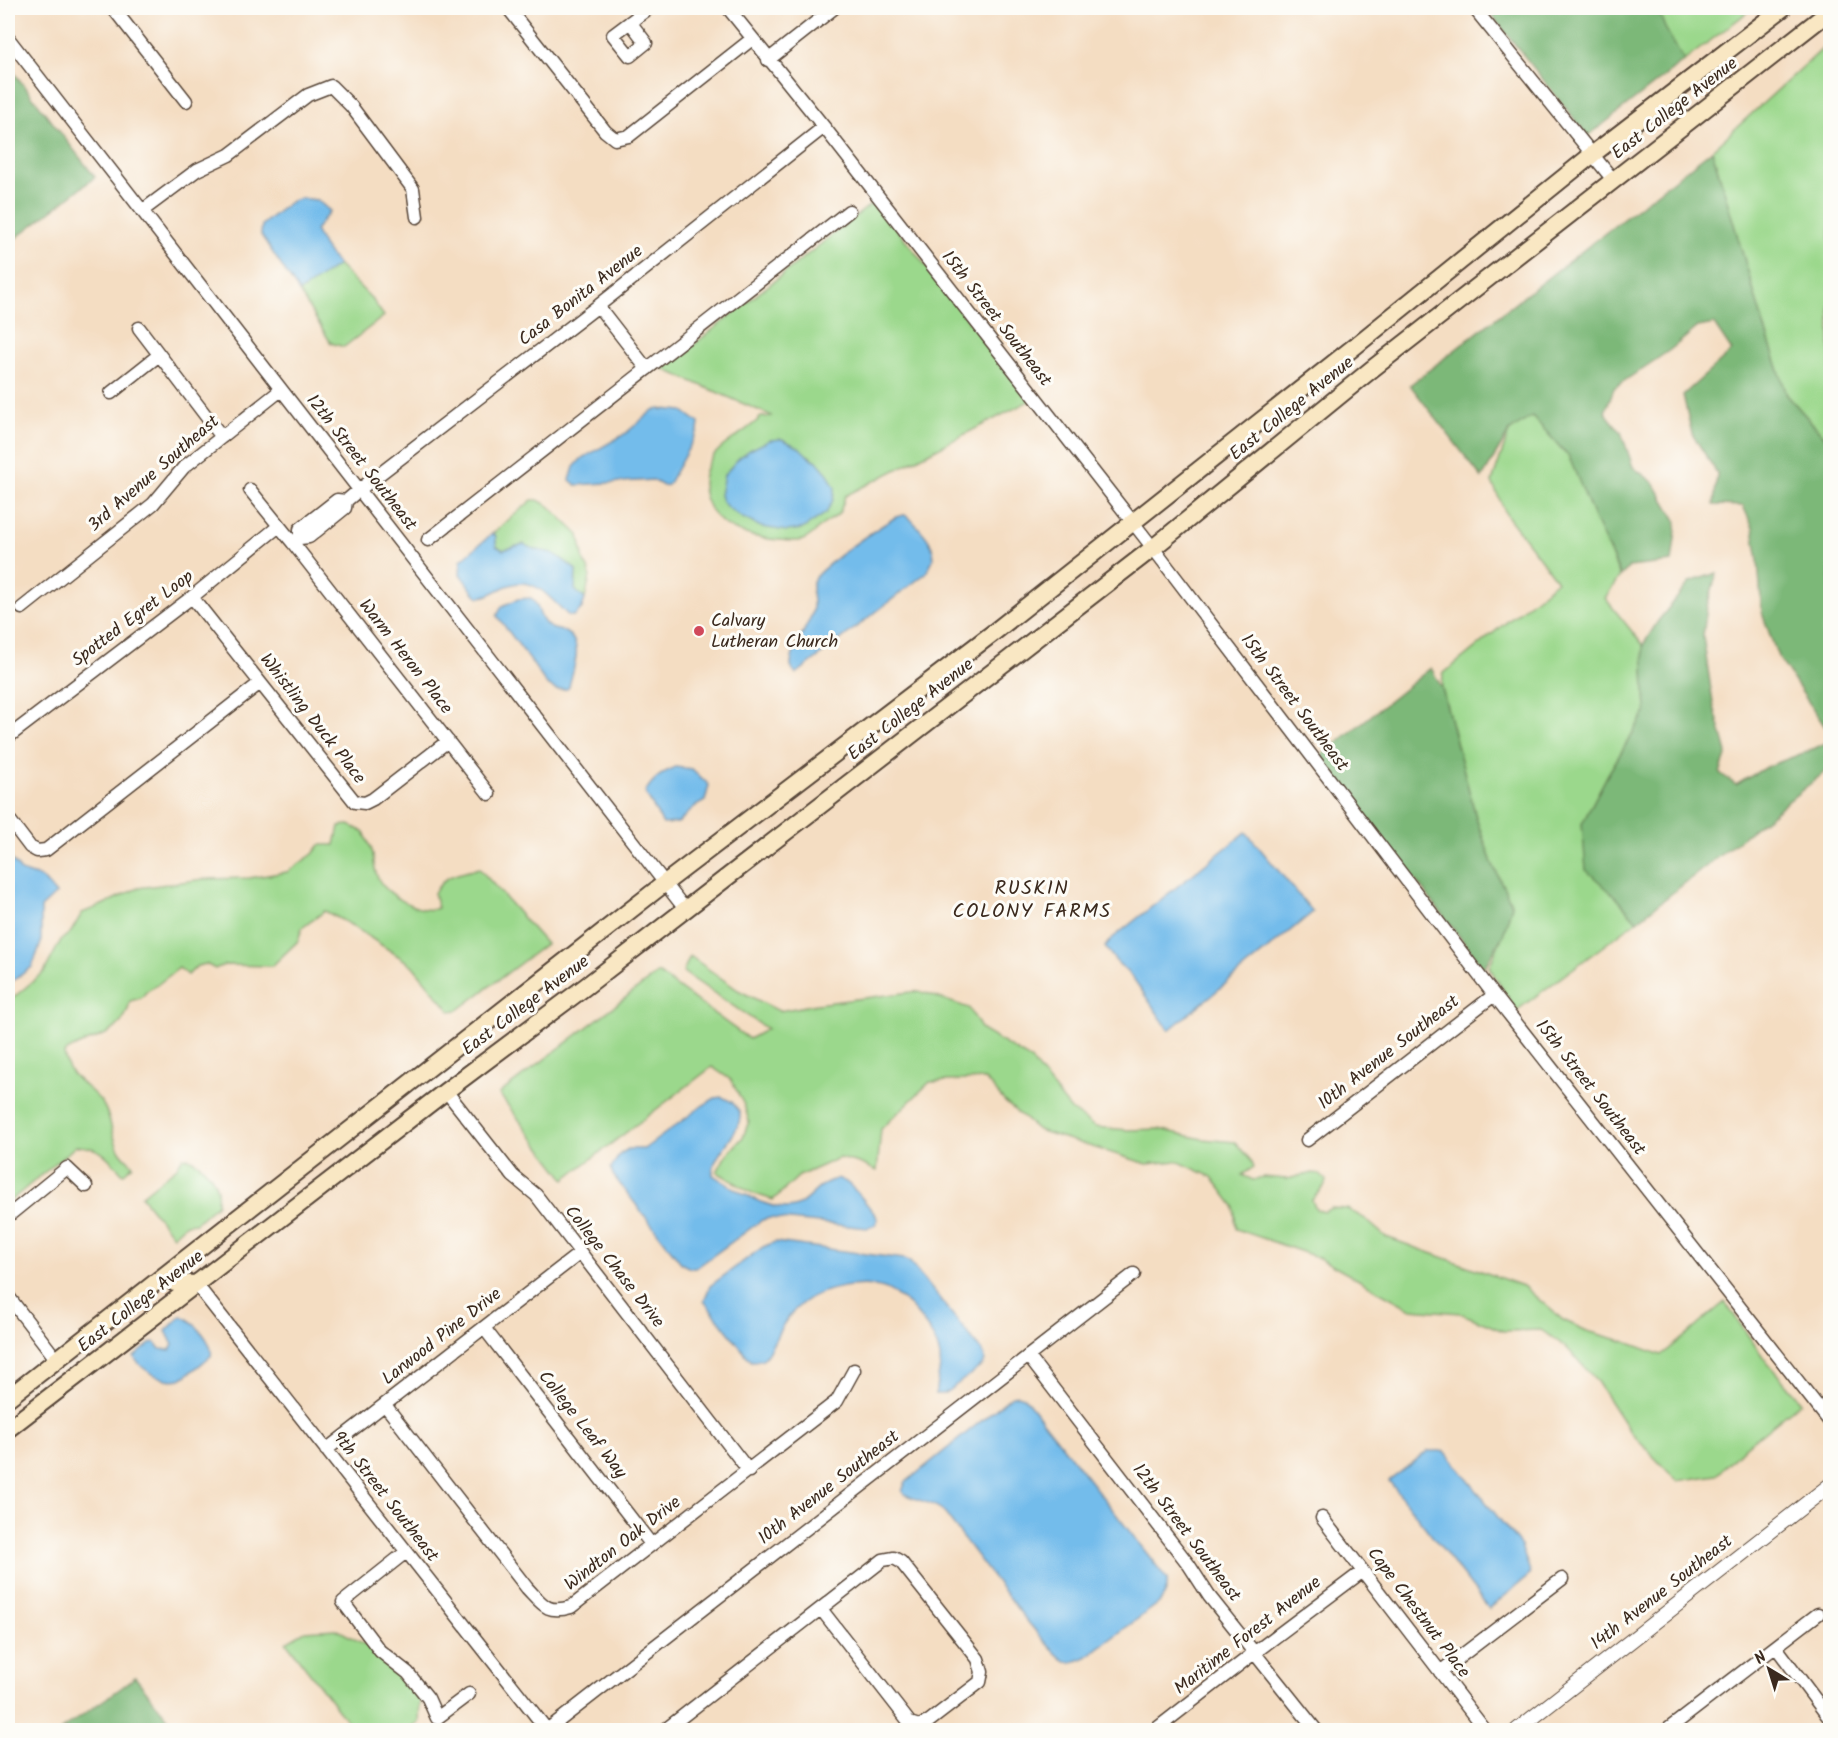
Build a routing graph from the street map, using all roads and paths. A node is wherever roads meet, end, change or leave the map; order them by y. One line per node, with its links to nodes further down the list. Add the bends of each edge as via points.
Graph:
1 (114, 8): 13 (street)
2 (508, 8): 11 (street, via 615,139 629,136)
3 (649, 8): 9 (street)
4 (728, 8): 11 (street, 15th Street Southeast)
5 (834, 8): 12 (street)
6 (1474, 8): 15 (street)
7 (1783, 8): 15 (main road, East College Avenue)
8 (1830, 11): 16 (main road, East College Avenue)
9 (630, 22): 9 (street, via 613,35 630,56 646,43)
10 (8, 38): 17 (street, 12th Street Southeast)
11 (752, 39): 12 (street, 15th Street Southeast)
12 (768, 60): 14 (street, 15th Street Southeast)
13 (186, 101)
14 (824, 127): 20 (street, Casa Bonita Avenue); 29 (street, 15th Street Southeast)
15 (1593, 154): 16 (street); 29 (main road, East College Avenue)
16 (1614, 181): 33 (main road, East College Avenue, via 1372,369)
17 (142, 211): 19 (street, via 197,170 229,155 308,95 331,86 351,106 413,189); 24 (street, 12th Street Southeast)
18 (849, 211): 23 (street)
19 (417, 217)
20 (598, 306): 23 (street); 28 (street, Casa Bonita Avenue)
21 (139, 328): 22 (street)
22 (159, 355): 25 (street); 26 (street)
23 (647, 369): 31 (street)
24 (281, 390): 26 (street, 3rd Avenue Southeast); 28 (street, 12th Street Southeast)
25 (111, 393)
26 (222, 437): 35 (street, 3rd Avenue Southeast, via 183,467 153,504)
27 (250, 490): 30 (street, Warm Heron Place)
28 (359, 490): 32 (street, Casa Bonita Avenue, via 346,501 337,500 300,529); 41 (street, 12th Street Southeast)
29 (1133, 522): 33 (street, 15th Street Southeast); 41 (main road, East College Avenue)
30 (279, 526): 32 (street, Warm Heron Place); 34 (street, Spotted Egret Loop)
31 (428, 540)
32 (296, 541): 38 (street, Warm Heron Place)
33 (1153, 548): 42 (main road, East College Avenue); 43 (street, 15th Street Southeast)
34 (192, 597): 36 (street, Whistling Duck Place); 37 (street, Spotted Egret Loop)
35 (22, 608)
36 (260, 683): 38 (street, Whistling Duck Place, via 355,802 373,799); 40 (street, via 46,850 30,847)
37 (8, 737)
38 (448, 741): 39 (street, Warm Heron Place)
39 (489, 794)
40 (8, 818)
41 (665, 883): 42 (street, 12th Street Southeast); 47 (main road, East College Avenue)
42 (686, 909): 44 (main road, East College Avenue)
43 (1494, 995): 45 (street, 10th Avenue Southeast); 62 (street, 15th Street Southeast)
44 (446, 1091): 49 (street, College Chase Drive, via 513,1176 536,1195); 53 (main road, East College Avenue)
45 (1307, 1140)
46 (86, 1186): 48 (street, via 67,1168)
47 (278, 1186): 51 (main road, East College Avenue); 53 (main road, via 251,1217 202,1255 194,1267)
48 (8, 1216)
49 (580, 1253): 55 (street, Larwood Pine Drive); 65 (street, College Chase Drive)
50 (1134, 1274): 56 (street, 10th Avenue Southeast)
51 (156, 1281): 52 (main road); 58 (main road, East College Avenue)
52 (175, 1283): 53 (main road); 57 (main road, via 174,1288 113,1334)
53 (196, 1284): 57 (main road, East College Avenue); 64 (street, 9th Street Southeast)
54 (8, 1296): 58 (street)
55 (484, 1328): 61 (street, Larwood Pine Drive); 68 (street, College Leaf Way)
56 (1028, 1356): 75 (street, 12th Street Southeast); 79 (street, 10th Avenue Southeast)
57 (100, 1358): 63 (main road, East College Avenue)
58 (57, 1360): 60 (main road, East College Avenue)
59 (854, 1370): 65 (street, Windton Oak Drive, via 837,1401)
60 (8, 1398)
61 (385, 1405): 64 (street, Larwood Pine Drive); 68 (street, Windton Oak Drive, via 527,1588 548,1608 557,1611 571,1607)
62 (1830, 1422)
63 (8, 1429)
64 (326, 1450): 69 (street, 9th Street Southeast)
65 (749, 1470): 68 (street, Windton Oak Drive)
66 (1830, 1485): 84 (street, 14th Avenue Southeast)
67 (1322, 1518): 70 (street, Cape Chestnut Place)
68 (651, 1544)
69 (406, 1552): 77 (street, via 343,1602 380,1651 408,1673 428,1698 437,1718); 79 (street, 9th Street Southeast)
70 (1362, 1570): 75 (street, Maritime Forest Avenue); 76 (street, Cape Chestnut Place)
71 (1562, 1579): 76 (street)
72 (821, 1609): 72 (street, via 884,1560 894,1558 978,1659 980,1682 928,1722 910,1723); 80 (street)
73 (1818, 1614): 74 (street)
74 (1776, 1647): 78 (street); 85 (street)
75 (1254, 1653): 81 (street, Maritime Forest Avenue); 82 (street, 12th Street Southeast)
76 (1440, 1672): 83 (street, Cape Chestnut Place)
77 (469, 1694)
78 (1830, 1719)
79 (547, 1731)
80 (665, 1731)
81 (1155, 1731)
82 (1316, 1731)
83 (1485, 1731)
84 (1516, 1731)
85 (1667, 1731)

